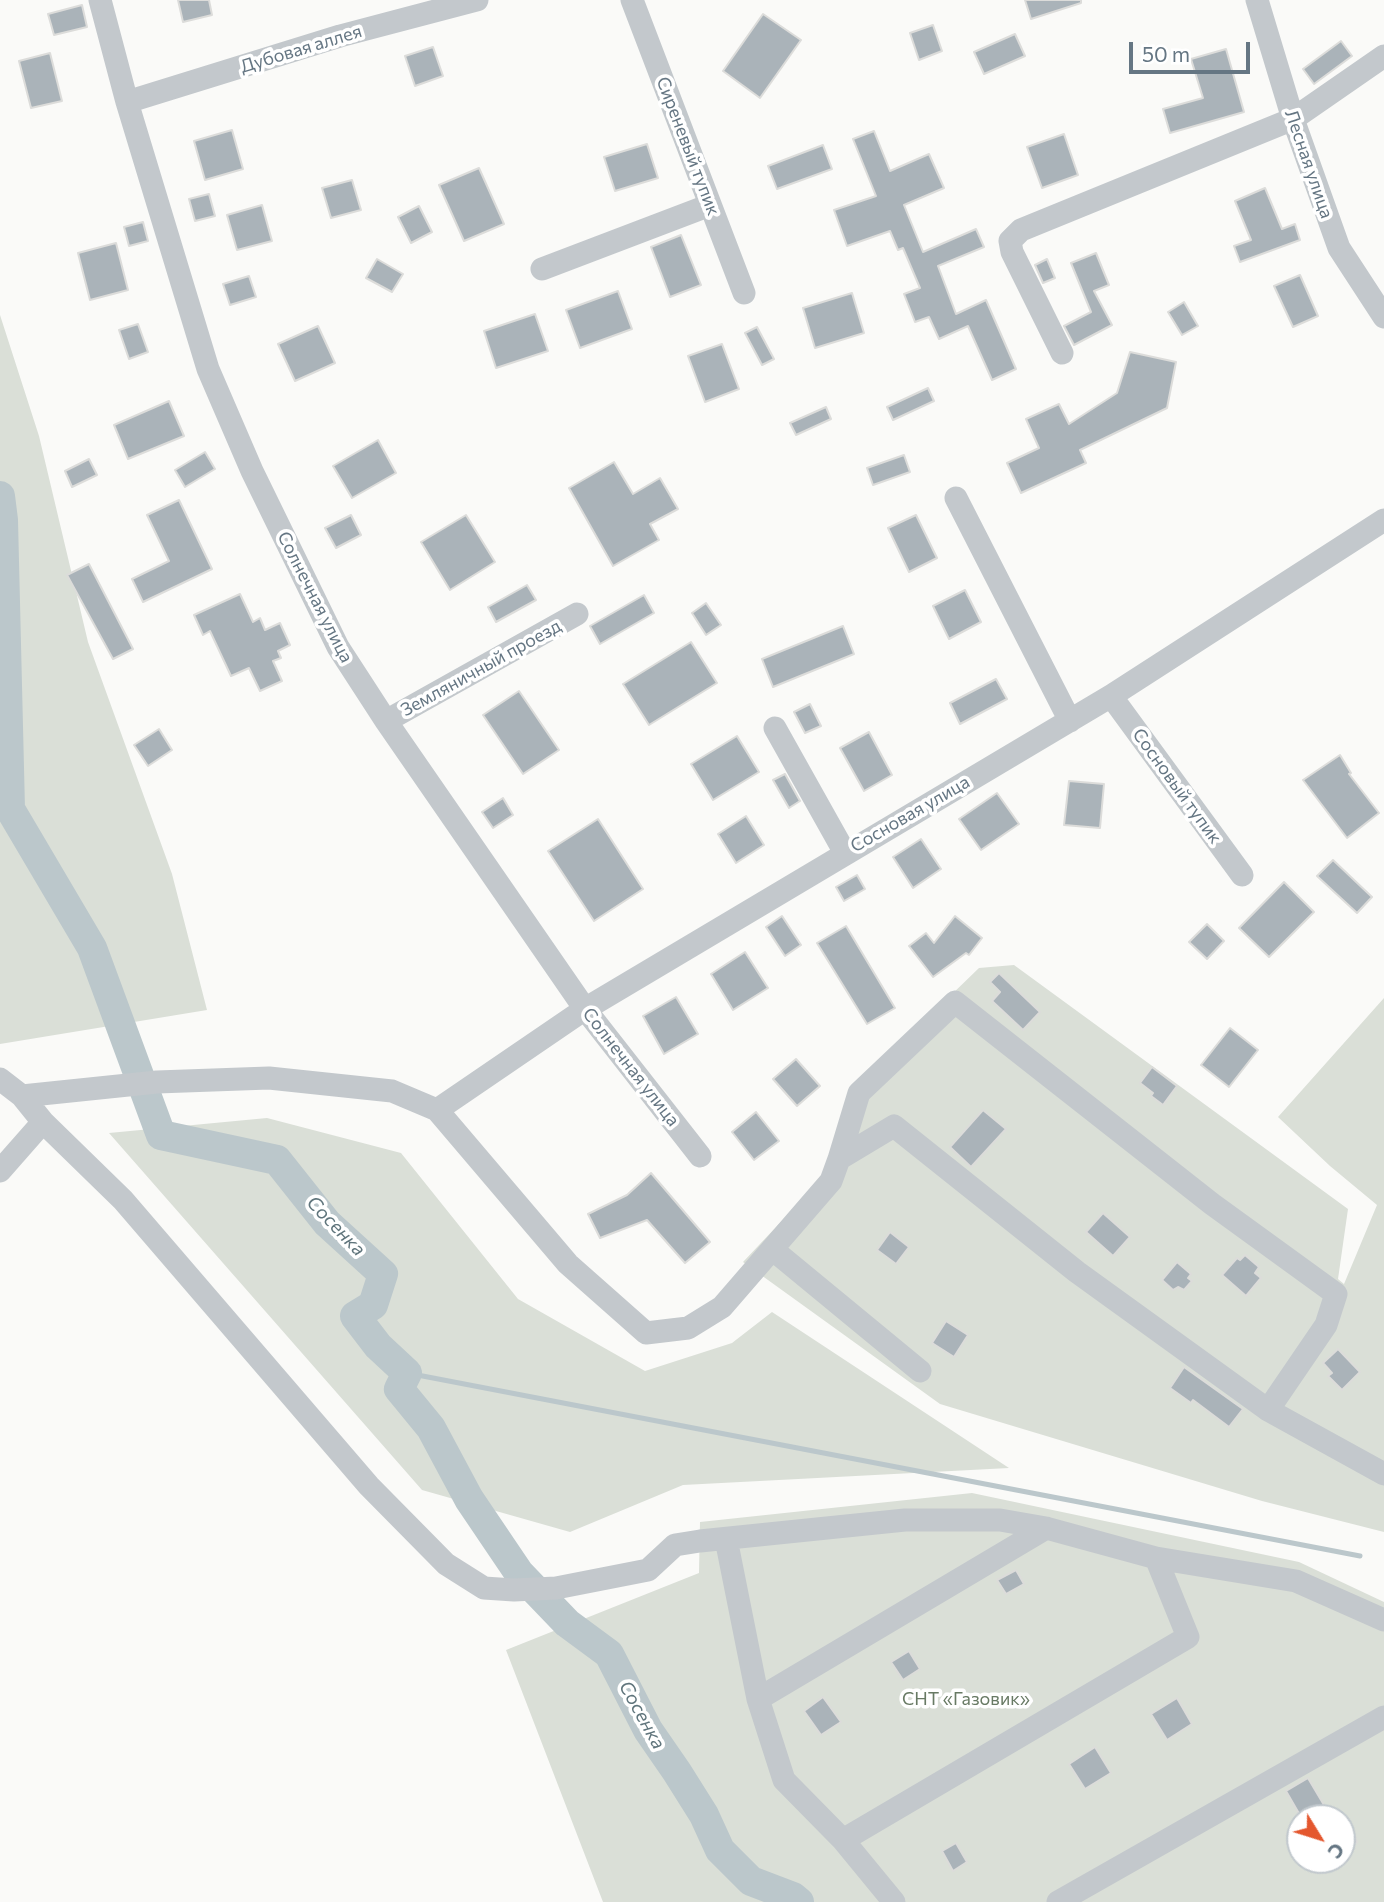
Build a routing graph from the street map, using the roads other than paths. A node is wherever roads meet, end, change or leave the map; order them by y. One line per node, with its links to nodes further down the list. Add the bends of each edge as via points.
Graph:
1 (100, 0): 6 (lane, Солнечная улица)
2 (477, 0): 6 (lane, Дубовая аллея, via 340,36)
3 (632, 0): 8 (lane, Сиреневый тупик)
4 (1257, 0): 7 (lane, Лесная улица)
5 (1384, 56): 7 (lane)
6 (127, 102): 17 (lane, Солнечная улица, via 208,369 338,647)
7 (1293, 119): 11 (lane, Лесная улица, via 1339,248); 12 (lane, via 1021,230 1010,241)
8 (710, 205): 9 (lane); 10 (lane, Сиреневый тупик)
9 (542, 269)
10 (744, 293)
11 (1384, 317)
12 (1062, 353)
13 (956, 498): 18 (lane)
14 (1384, 520): 16 (lane, Сосновая улица)
15 (577, 614): 17 (lane, Земляничный проезд)
16 (1111, 696): 18 (lane, Сосновая улица); 21 (lane, Сосновый тупик)
17 (386, 721): 22 (lane, Солнечная улица)
18 (1070, 721): 20 (lane, Сосновая улица)
19 (775, 728): 20 (lane)
20 (845, 853): 22 (lane, Сосновая улица)
21 (1242, 876)
22 (585, 1009): 25 (lane, Сосновая улица); 27 (lane, Солнечная улица)
23 (0, 1079): 24 (lane)
24 (22, 1096): 25 (lane, via 157,1082 269,1078 391,1091); 26 (lane)
25 (438, 1110): 30 (lane, via 568,1264 646,1333 688,1328 722,1307)
26 (43, 1122): 29 (lane); 35 (lane, via 123,1200 369,1486 446,1564 484,1588 556,1588 648,1570 676,1545)
27 (700, 1156)
28 (839, 1159): 30 (lane, via 831,1181); 32 (lane, via 894,1126 1077,1272); 32 (lane, via 859,1093 955,1002 1212,1204 1336,1294 1326,1325)
29 (0, 1171)
30 (772, 1249): 31 (lane)
31 (920, 1371)
32 (1268, 1410): 33 (lane)
33 (1384, 1474)
34 (1046, 1528): 35 (lane, via 1000,1520 905,1520); 36 (lane); 38 (lane)
35 (726, 1539): 38 (lane)
36 (1156, 1558): 37 (lane, via 1296,1581); 40 (lane, via 1188,1637)
37 (1384, 1620)
38 (758, 1699): 40 (lane, via 784,1780)
39 (1384, 1717): 42 (lane)
40 (843, 1840): 41 (lane)
41 (894, 1902)
42 (1058, 1902)

